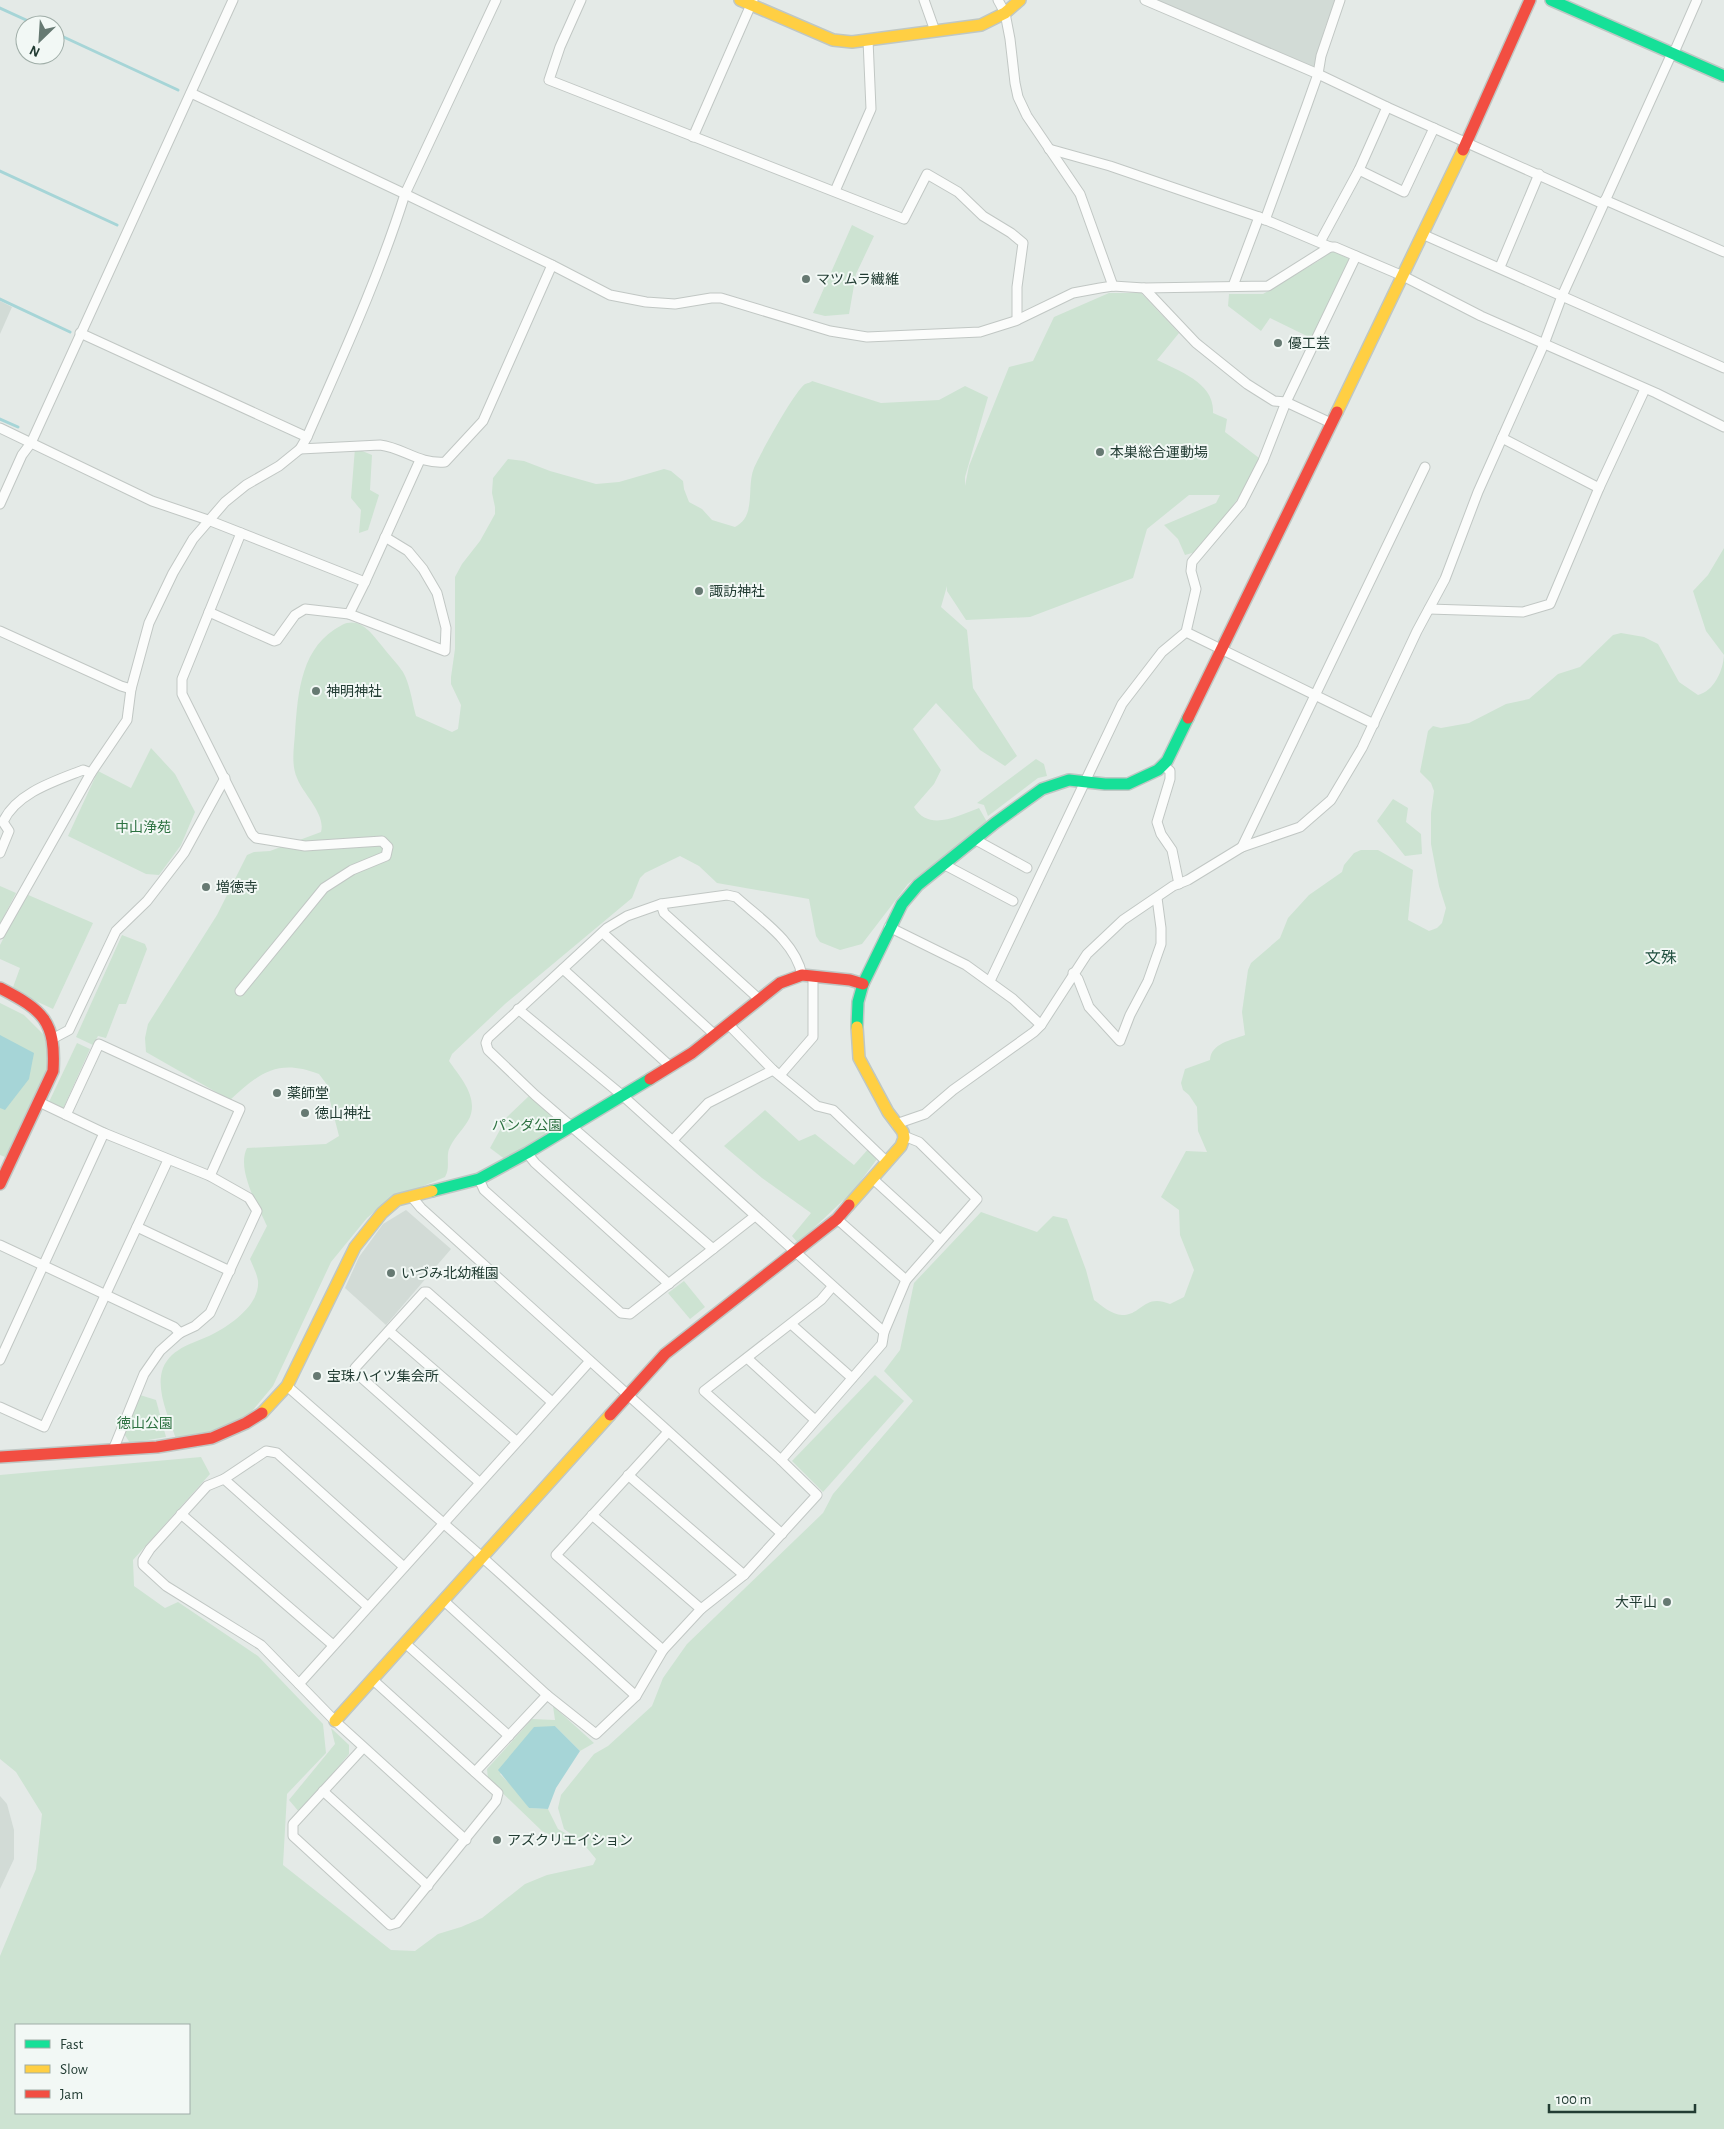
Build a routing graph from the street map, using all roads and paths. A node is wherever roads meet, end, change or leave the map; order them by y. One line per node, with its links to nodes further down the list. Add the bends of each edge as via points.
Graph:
1 (233, 0): 20 (street)
2 (496, 0): 29 (street)
3 (581, 0): 23 (street, via 549,80)
4 (740, 0): 13 (street)
5 (924, 0): 15 (street)
6 (998, 0): 14 (street)
7 (1020, 0): 14 (street)
8 (1145, 0): 18 (street)
9 (1340, 0): 18 (street)
10 (1530, 0): 24 (street)
11 (1551, 0): 17 (street)
12 (1697, 0): 17 (street)
13 (753, 3): 16 (street, via 796,26 833,40); 23 (street)
14 (1004, 14): 15 (street, via 981,25); 25 (street, via 1018,97)
15 (936, 31): 16 (street)
16 (868, 40): 28 (street, via 871,109)
17 (1672, 53): 19 (street); 30 (street)
18 (1318, 74): 21 (street); 31 (street)
19 (1724, 76)
20 (191, 93): 29 (street); 45 (street)
21 (1386, 107): 22 (street); 26 (street)
22 (1434, 128): 24 (street); 26 (street, via 1404,192)
23 (693, 136): 28 (street)
24 (1465, 142): 27 (street); 32 (street)
25 (1049, 149): 31 (street, via 1110,166); 40 (street, via 1080,194)
26 (1359, 170): 33 (street)
27 (1539, 174): 30 (street); 38 (street)
28 (835, 191): 44 (street, via 904,219 927,174 958,192 983,216 1023,243 1017,287)
29 (405, 194): 37 (street); 53 (street, via 365,303)
30 (1604, 202): 35 (street); 43 (street)
31 (1262, 218): 33 (street); 41 (street)
32 (1422, 234): 38 (street); 39 (street)
33 (1320, 242): 34 (street)
34 (1330, 247): 36 (street); 41 (street, via 1268,286)
35 (1724, 252)
36 (1356, 256): 39 (street); 49 (street)
37 (552, 265): 44 (street, via 610,295 675,304 721,298 830,331 867,337 980,332); 57 (street, via 483,421 445,462)
38 (1500, 267): 43 (street)
39 (1403, 276): 46 (street); 50 (street)
40 (1113, 286): 42 (street); 44 (street, via 1073,293)
41 (1233, 286): 42 (street)
42 (1144, 288): 49 (street, via 1196,344 1229,371 1274,401)
43 (1562, 296): 46 (street); 47 (street)
44 (1017, 320)
45 (80, 333): 53 (street); 55 (street)
46 (1544, 344): 48 (street); 54 (street)
47 (1724, 368)
48 (1645, 389): 51 (street); 59 (street)
49 (1286, 402): 50 (street); 69 (street, via 1263,461 1240,504 1192,562 1196,589)
50 (1331, 423): 70 (street)
51 (1724, 427)
52 (0, 428): 55 (street)
53 (307, 437): 56 (street)
54 (1502, 438): 59 (street); 65 (street, via 1446,579)
55 (32, 443): 60 (street, via 22,455); 61 (street, via 152,501)
56 (300, 450): 57 (street, via 380,444); 61 (street, via 246,485)
57 (420, 460): 63 (street)
58 (1425, 467): 72 (street)
59 (1599, 488): 65 (street, via 1550,604 1523,612)
60 (0, 504)
61 (208, 520): 62 (street); 71 (street, via 173,573 150,622)
62 (242, 533): 64 (street); 66 (street)
63 (385, 536): 64 (street); 67 (street, via 408,551 437,593 446,628 445,651)
64 (365, 582): 67 (street)
65 (1429, 609): 73 (street)
66 (209, 612): 67 (street, via 274,641 295,615 305,609); 76 (street, via 180,687)
67 (349, 614)
68 (0, 631): 71 (street)
69 (1186, 632): 70 (street); 77 (street, via 1162,652 1122,704)
70 (1222, 650): 72 (street); 74 (street)
71 (131, 689): 75 (street, via 127,720)
72 (1315, 694): 73 (street); 80 (street)
73 (1374, 724): 80 (street, via 1331,800 1300,828)
74 (1163, 765): 77 (street, via 1128,784); 84 (street, via 1170,771 1170,779 1157,822 1172,850)
75 (91, 772): 78 (street, via 84,770 31,794 13,806); 90 (street)
76 (225, 778): 97 (street, via 252,834 261,840 305,846 382,841 388,847 386,856 352,870 324,888); 103 (street, via 184,853 147,901 116,931 69,1030)
77 (1084, 781): 79 (street, via 1069,780 1042,789); 94 (street)
78 (1, 822): 81 (street, via 9,831)
79 (974, 840): 82 (street); 83 (street)
80 (1242, 847): 84 (street)
81 (0, 853)
82 (944, 864): 86 (street); 88 (street, via 918,885)
83 (1026, 868)
84 (1179, 884): 85 (street)
85 (1156, 898): 92 (street, via 1110,931); 92 (street, via 1161,944 1148,982 1120,1041 1089,1007)
86 (1012, 901)
87 (661, 904): 89 (street, via 627,916); 93 (street, via 727,895 736,897 786,942); 98 (street, via 664,913)
88 (889, 927): 94 (street, via 966,965); 95 (street)
89 (603, 933): 91 (street); 102 (street)
90 (0, 934)
91 (562, 969): 99 (street); 104 (street)
92 (1073, 973): 101 (street)
93 (807, 976): 95 (street); 98 (street, via 780,983); 105 (street, via 813,1036)
94 (990, 981): 101 (street)
95 (863, 984): 109 (street, via 858,1002 859,1058)
96 (0, 988): 103 (street, via 38,1010 46,1018)
97 (240, 991)
98 (759, 1000): 100 (street)
99 (518, 1009): 106 (street); 110 (street, via 488,1038 488,1050)
100 (728, 1024): 102 (street); 105 (street)
101 (1040, 1025): 109 (street, via 925,1114)
102 (715, 1035): 104 (street)
103 (54, 1038): 107 (street, via 53,1071)
104 (672, 1067): 106 (street)
105 (776, 1072): 113 (street, via 708,1103); 116 (street, via 817,1106 833,1110)
106 (624, 1096): 110 (street); 113 (street)
107 (39, 1102): 108 (street); 120 (street)
108 (66, 1115): 111 (street); 117 (street, via 99,1044 240,1109)
109 (896, 1124): 112 (street)
110 (572, 1126): 114 (street); 127 (street)
111 (104, 1133): 115 (street); 129 (street)
112 (904, 1136): 116 (street, via 901,1146); 125 (street, via 920,1142 977,1199)
113 (673, 1140): 122 (street)
114 (527, 1153): 118 (street); 132 (street)
115 (168, 1160): 117 (street); 124 (street)
116 (887, 1162): 119 (street)
117 (210, 1176): 130 (street, via 249,1198 257,1211)
118 (479, 1179): 121 (street); 132 (street, via 484,1190 621,1313 630,1314)
119 (873, 1179): 123 (street); 125 (street)
120 (1, 1180)
121 (411, 1196): 141 (street); 143 (street, via 397,1200 364,1233)
122 (755, 1216): 127 (street); 128 (street)
123 (837, 1219): 128 (street); 131 (street)
124 (137, 1227): 130 (street); 134 (street)
125 (940, 1240): 131 (street)
126 (0, 1246): 129 (street)
127 (713, 1249): 132 (street)
128 (796, 1252): 133 (street); 144 (street, via 665,1354)
129 (43, 1266): 134 (street); 140 (street)
130 (230, 1271): 138 (street, via 210,1313)
131 (906, 1280): 137 (street)
132 (670, 1284)
133 (832, 1288): 135 (street); 137 (street)
134 (106, 1296): 138 (street, via 174,1327); 146 (street, via 44,1426)
135 (791, 1324): 139 (street); 142 (street)
136 (389, 1331): 145 (street, via 424,1292 428,1292); 149 (street); 155 (street, via 355,1368 355,1372)
137 (884, 1332): 142 (street, via 882,1344)
138 (180, 1333): 150 (street, via 160,1351 144,1374)
139 (747, 1358): 147 (street); 152 (street, via 704,1391)
140 (0, 1360)
141 (590, 1361): 144 (street); 145 (street)
142 (852, 1378): 147 (street)
143 (287, 1386): 150 (street, via 262,1413 212,1438); 158 (street)
144 (628, 1394): 148 (street); 160 (street)
145 (552, 1402): 149 (street)
146 (0, 1407)
147 (816, 1420): 152 (street)
148 (668, 1432): 153 (street); 159 (street)
149 (516, 1441): 155 (street)
150 (112, 1450): 151 (street)
151 (0, 1457)
152 (781, 1460): 159 (street, via 817,1495)
153 (628, 1476): 157 (street); 162 (street)
154 (224, 1480): 156 (street, via 206,1486); 161 (street, via 266,1451 277,1452); 164 (street)
155 (479, 1482): 158 (street)
156 (181, 1514): 167 (street); 170 (street, via 150,1549 143,1565 166,1586 261,1645)
157 (592, 1515): 165 (street); 168 (street, via 556,1555)
158 (444, 1523): 160 (street); 161 (street)
159 (782, 1534): 162 (street)
160 (482, 1557): 163 (street); 172 (street)
161 (404, 1567): 164 (street)
162 (744, 1575): 165 (street)
163 (443, 1600): 166 (street); 171 (street)
164 (367, 1606): 167 (street)
165 (701, 1609): 168 (street)
166 (405, 1643): 169 (street); 174 (street)
167 (332, 1645): 170 (street)
168 (664, 1650): 172 (street)
169 (372, 1679): 173 (street); 176 (street)
170 (299, 1684): 173 (street)
171 (547, 1694): 172 (street, via 596,1734); 174 (street)
172 (636, 1696)
173 (335, 1721): 175 (street)
174 (509, 1736): 176 (street)
175 (363, 1748): 177 (street); 178 (street)
176 (475, 1772): 178 (street, via 498,1793 496,1801)
177 (323, 1791): 179 (street); 179 (street, via 293,1824 292,1836 390,1925 397,1923)
178 (466, 1840): 179 (street)
179 (428, 1886)

